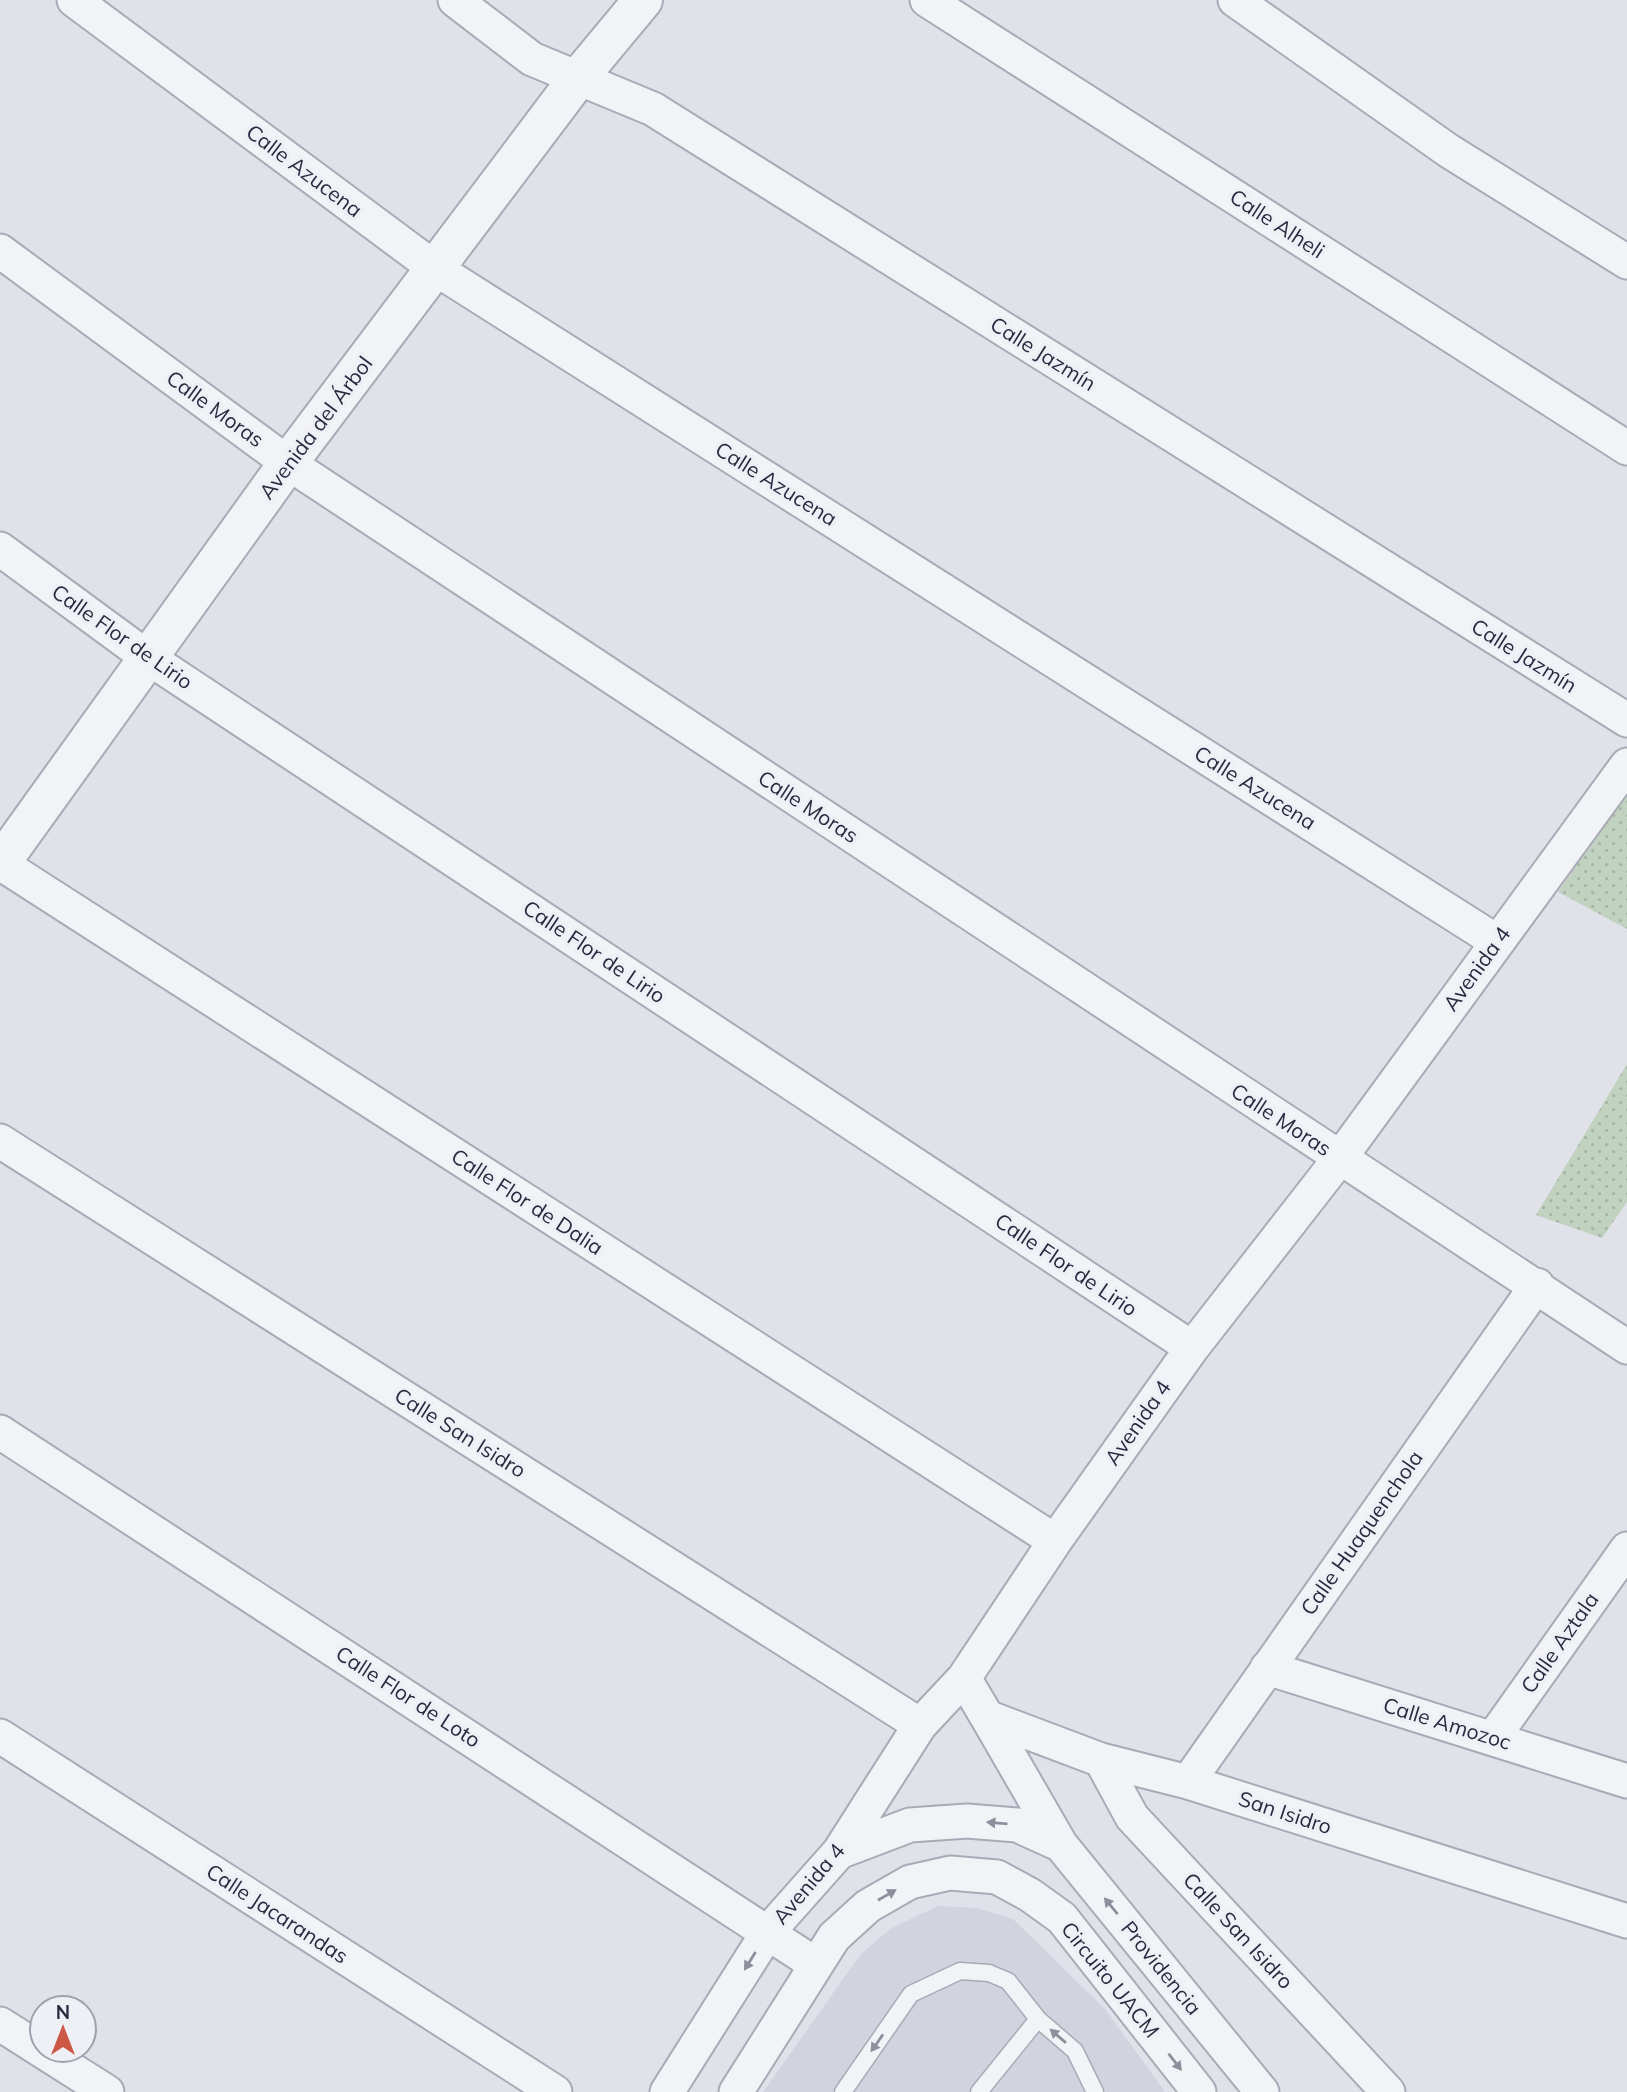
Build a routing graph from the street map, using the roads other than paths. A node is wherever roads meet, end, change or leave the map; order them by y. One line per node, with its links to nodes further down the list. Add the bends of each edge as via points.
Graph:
1 (74, 0): 9 (street, Calle Azucena)
2 (455, 0): 6 (street, Calle Jazmín, via 532,59)
3 (643, 0): 6 (street, Avenida del Árbol)
4 (927, 0): 10 (street, Calle Alheli)
5 (1235, 0): 8 (street, via 1449,151)
6 (579, 76): 9 (street, Avenida del Árbol); 14 (street, Calle Jazmín, via 653,109)
7 (0, 251): 11 (street, Calle Moras)
8 (1627, 262)
9 (436, 270): 11 (street, Avenida del Árbol); 17 (street, Calle Azucena)
10 (1627, 448)
11 (288, 463): 13 (street, Avenida del Árbol); 19 (street, Calle Moras)
12 (0, 549): 13 (street, Calle Flor de Lirio)
13 (147, 657): 16 (street, Avenida del Árbol); 22 (street, Calle Flor de Lirio)
14 (1627, 720)
15 (1627, 765): 17 (street, Avenida 4)
16 (0, 863): 24 (street, Calle Flor de Dalia)
17 (1496, 941): 19 (street, Avenida 4)
18 (0, 1141): 29 (street, Calle San Isidro)
19 (1339, 1158): 20 (street, Calle Moras); 22 (street, Avenida 4)
20 (1537, 1285): 21 (street, Calle Moras); 26 (street, Calle Huaquenchola)
21 (1627, 1347)
22 (1192, 1348): 24 (street, Avenida 4)
23 (0, 1432): 38 (street, Calle Flor de Loto)
24 (1055, 1541): 27 (street, Avenida 4)
25 (1627, 1549): 31 (street, Calle Aztala)
26 (1267, 1668): 31 (street, Calle Amozoc); 34 (street, Calle Huaquenchola)
27 (964, 1678): 28 (street); 29 (street, Avenida 4)
28 (988, 1717): 32 (street, San Isidro); 35 (street, Providencia)
29 (920, 1725): 36 (street, Avenida 4)
30 (0, 1736): 43 (street, Calle Jacarandas)
31 (1493, 1738): 33 (street, Calle Amozoc)
32 (1101, 1760): 34 (street, San Isidro); 51 (street, Calle San Isidro, via 1132,1817)
33 (1627, 1781)
34 (1188, 1783): 37 (street, San Isidro)
35 (1061, 1845): 36 (street, Providencia, one-way to 36, via 1017,1825 967,1821 910,1825); 50 (street, Providencia, one-way to 35)
36 (839, 1852): 38 (street, Avenida 4)
37 (1627, 1921)
38 (768, 1932): 39 (street, Calle Flor de Loto); 44 (street, Avenida 4, one-way to 44)
39 (815, 1965): 45 (street, Circuito UACM); 49 (street, Circuito UACM, one-way to 49, via 834,1937 868,1906 910,1882 950,1874 996,1877 1062,1918)
40 (1038, 2019): 46 (lane, one-way to 46, via 1008,1982 989,1973 960,1971 911,1994); 47 (lane); 48 (lane, one-way to 40, via 1075,2051)
41 (0, 2024): 42 (street)
42 (107, 2092)
43 (555, 2092)
44 (667, 2092)
45 (736, 2092)
46 (843, 2092)
47 (979, 2092)
48 (1096, 2092)
49 (1199, 2092)
50 (1262, 2092)
51 (1388, 2092)

